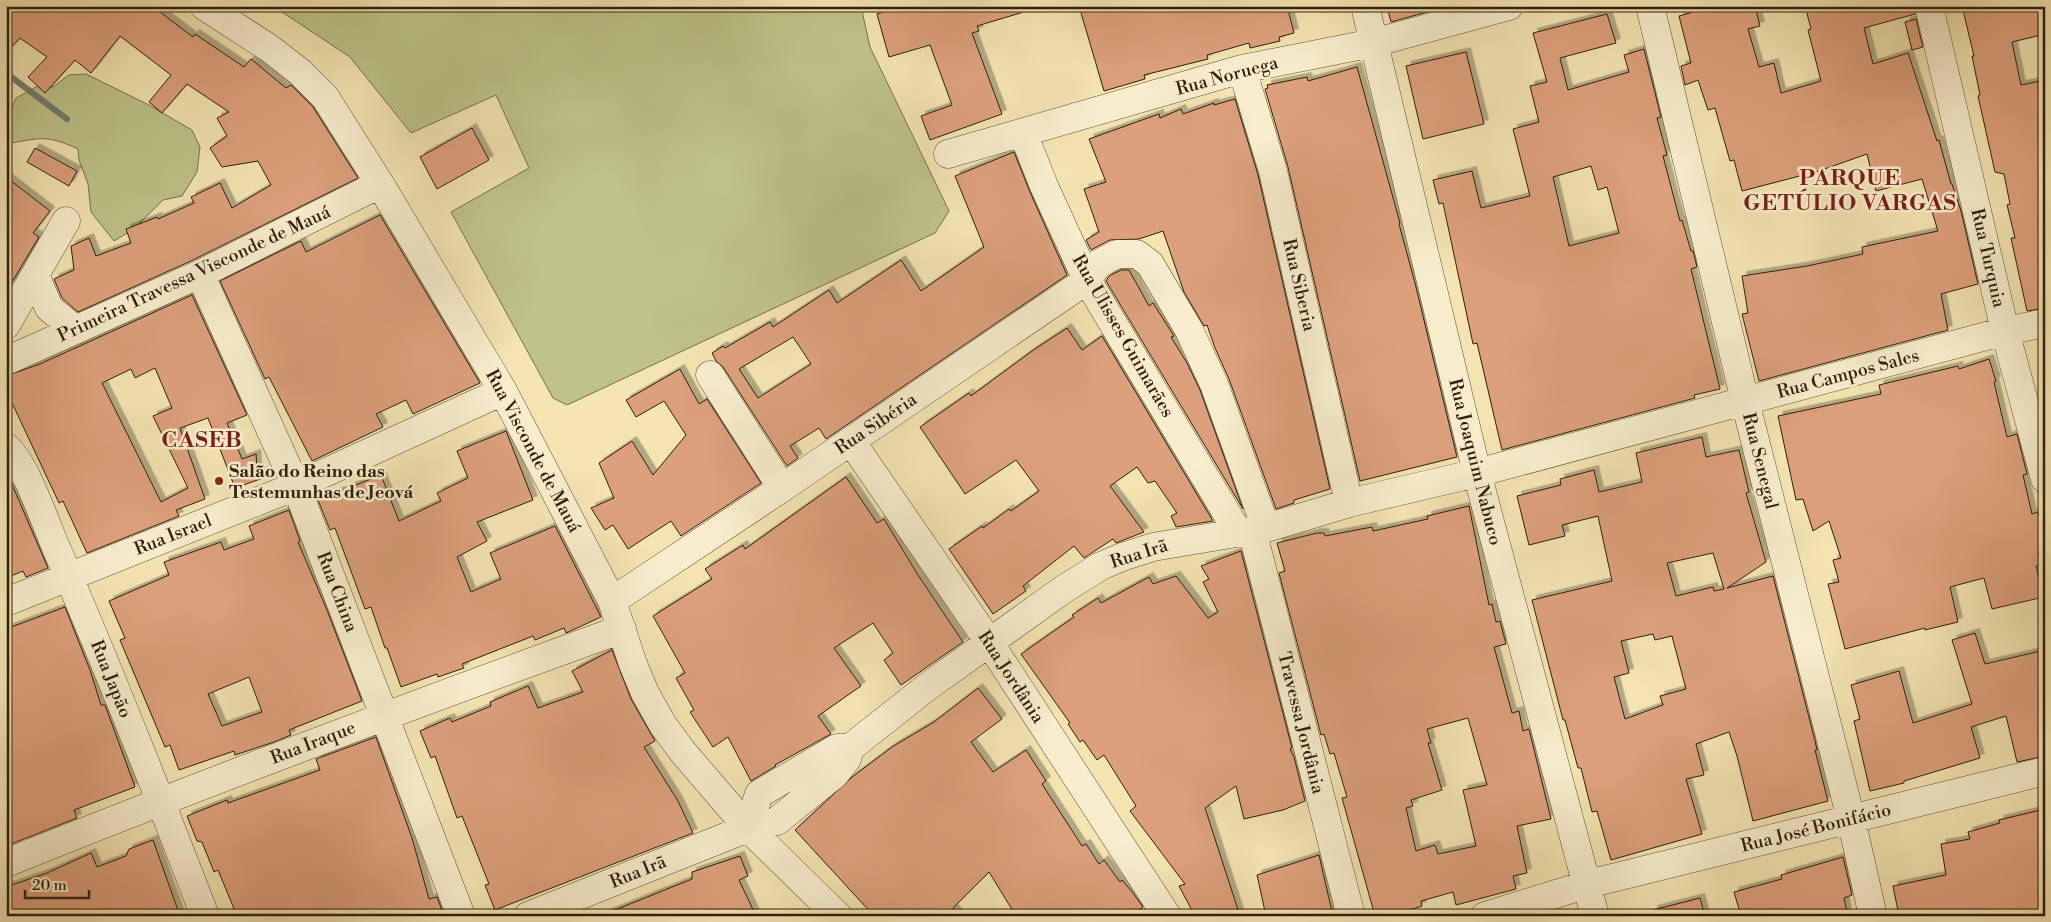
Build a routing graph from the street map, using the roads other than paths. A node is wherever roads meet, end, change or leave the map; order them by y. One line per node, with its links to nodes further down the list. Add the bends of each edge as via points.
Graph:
1 (204, 6): 10 (street, Rua Visconde de Mauá, via 269,48 325,97)
2 (1365, 6): 6 (street, Rua Joaquim Nabuco)
3 (1509, 6): 6 (street, Rua Noruega)
4 (1650, 6): 22 (street, Rua Senegal)
5 (1929, 6): 18 (street, Rua Turquia)
6 (1373, 43): 7 (street, Rua Noruega); 25 (street, Rua Joaquim Nabuco)
7 (1242, 69): 8 (street, Rua Noruega); 29 (street, Rua Siberia, via 1273,171)
8 (1023, 133): 9 (street, Rua Noruega); 14 (street, Rua Ulisses Guimarães)
9 (948, 154)
10 (380, 184): 12 (street, Primeira Travessa Visconde de Mauá); 21 (street, Rua Visconde de Mauá)
11 (66, 221): 13 (street)
12 (200, 274): 17 (street, Primeira Travessa Visconde de Mauá); 27 (street, Rua China)
13 (35, 275): 16 (street); 17 (street, via 49,308)
14 (1087, 280): 23 (street, Rua Sibéria); 30 (street, Rua Ulisses Guimarães); 30 (street, Rua Sibéria, via 1098,264 1117,254 1138,254 1150,264 1189,330 1214,384)
15 (2045, 322): 18 (street, Rua Campos Sales)
16 (6, 325)
17 (76, 330): 19 (street, Primeira Travessa Visconde de Mauá)
18 (2005, 331): 22 (street, Rua Campos Sales); 26 (street, Rua Turquia)
19 (6, 361)
20 (710, 375): 28 (street)
21 (503, 391): 27 (street, Rua Israel); 32 (street, Rua Visconde de Mauá)
22 (1745, 402): 25 (street, Rua Campos Sales); 39 (street, Rua Senegal)
23 (851, 441): 28 (street, Rua Sibéria); 35 (street, Rua Jordânia)
24 (6, 447): 31 (street, Rua Japão, via 23,470)
25 (1477, 473): 29 (street, Rua Irã); 42 (street, Rua Joaquim Nabuco)
26 (2045, 479)
27 (296, 486): 31 (street, Rua Israel); 36 (street, Rua China)
28 (782, 488): 32 (street, Rua Sibéria)
29 (1349, 503): 30 (street, Rua Irã)
30 (1252, 530): 35 (street, Rua Irã, via 1153,547 1122,557 1064,589); 48 (street, Travessa Jordânia)
31 (69, 577): 33 (street, Rua Israel); 38 (street, Rua Japão)
32 (612, 601): 34 (street, Rua Visconde de Mauá)
33 (6, 602)
34 (622, 629): 36 (street, Rua Iraque); 40 (street, Rua Visconde de Mauá, via 644,694 663,725)
35 (989, 642): 40 (street, Rua Irã, via 850,748 847,759 835,774 777,821); 47 (street, Rua Jordânia)
36 (384, 715): 38 (street, Rua Iraque); 44 (street, Rua China)
37 (2045, 770): 39 (street, Rua José Bonifácio)
38 (161, 801): 41 (street, Rua Iraque); 43 (street, Rua Japão)
39 (1850, 819): 42 (street, Rua José Bonifácio); 51 (street, Rua Senegal)
40 (748, 828): 45 (street, Rua Irã); 46 (street, Rua Visconde de Mauá)
41 (6, 863)
42 (1588, 884): 49 (street); 50 (street, Rua Joaquim Nabuco)
43 (205, 916)
44 (460, 916)
45 (528, 916)
46 (838, 916)
47 (1167, 916)
48 (1351, 916)
49 (1485, 916)
50 (1595, 916)
51 (1873, 916)

